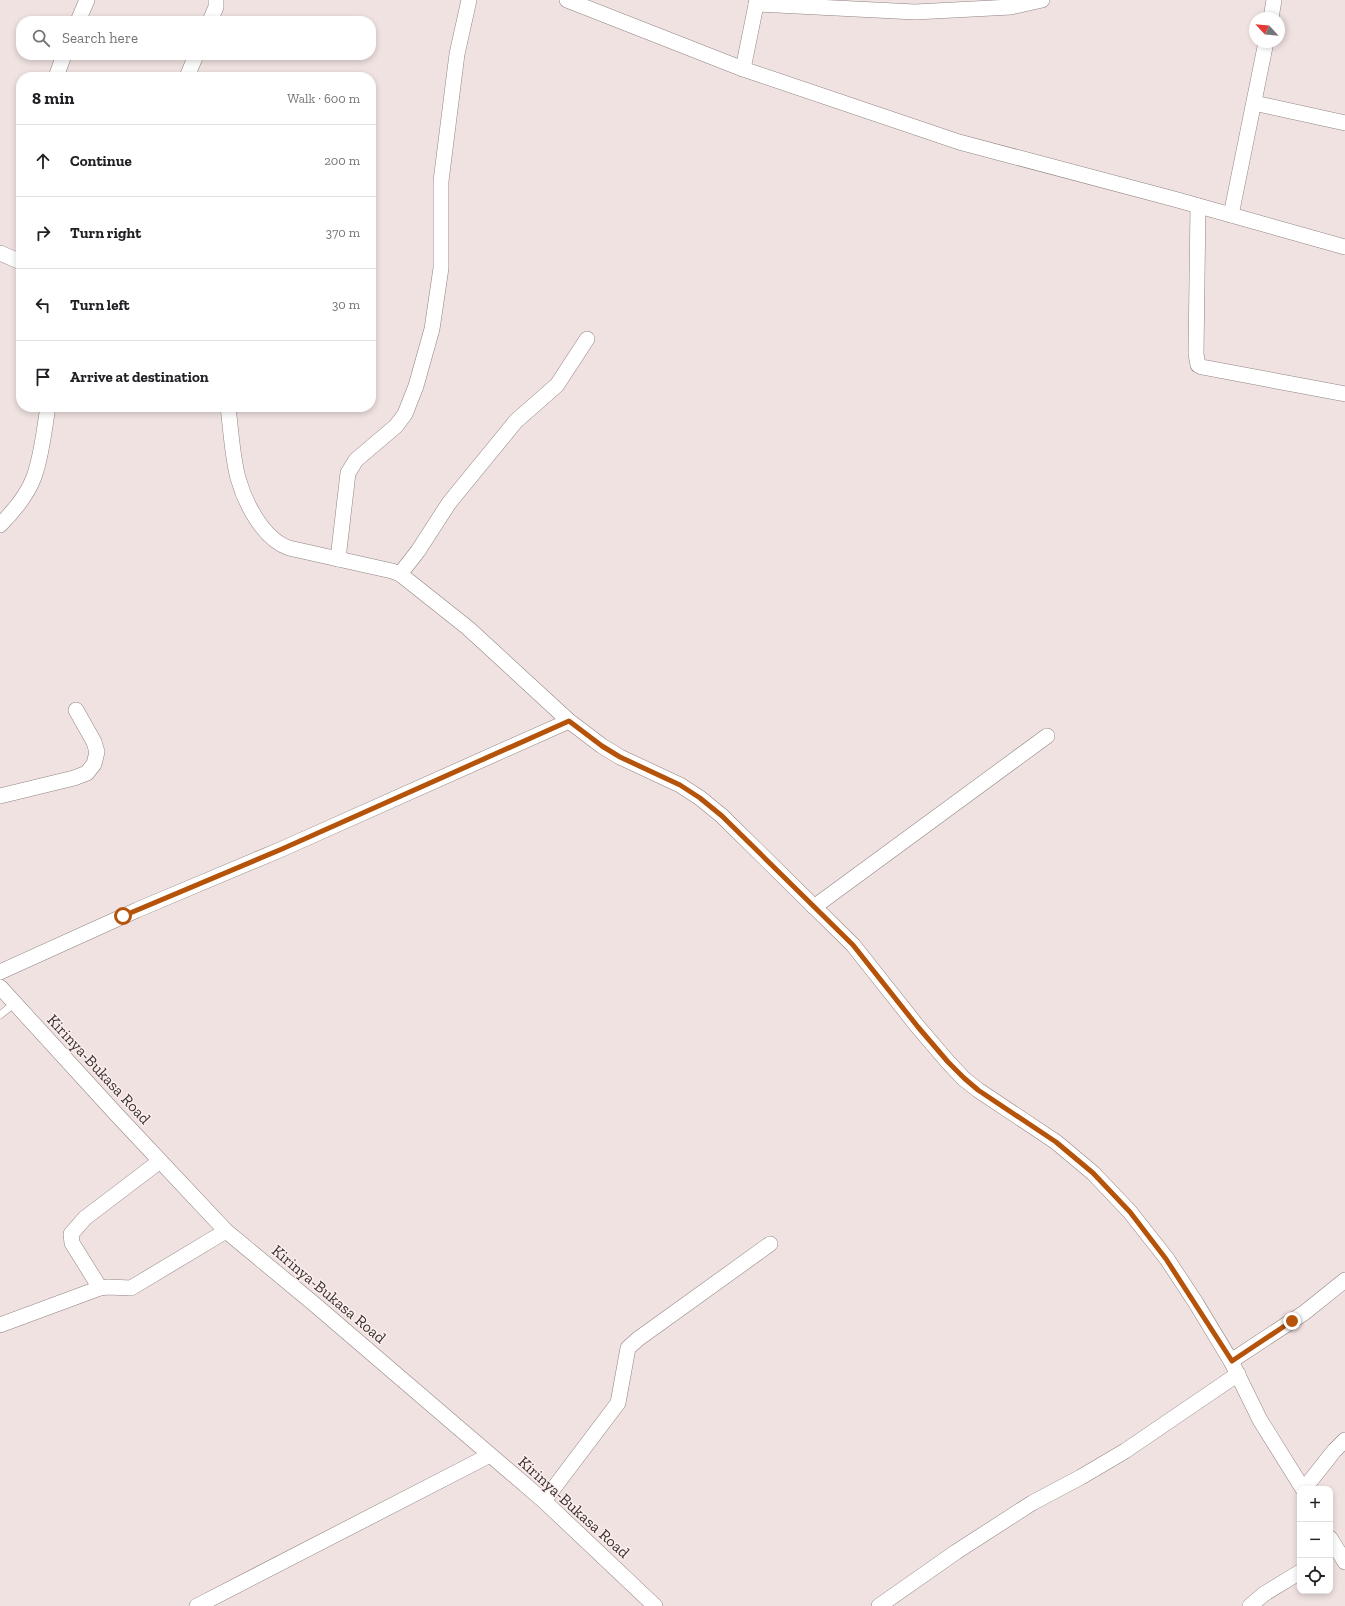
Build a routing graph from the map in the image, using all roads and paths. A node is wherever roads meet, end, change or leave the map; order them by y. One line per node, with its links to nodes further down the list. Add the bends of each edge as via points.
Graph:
1 (87, 0): 9 (street)
2 (216, 0): 10 (street)
3 (469, 0): 29 (street, via 457,54 441,182 441,268 432,329 416,386 405,414 396,426 356,460 348,473)
4 (567, 0): 14 (street)
5 (1042, 0): 7 (street, via 1012,7 915,12)
6 (1274, 0): 8 (street)
7 (757, 2): 14 (street)
8 (1272, 12)
9 (80, 16)
10 (212, 16)
11 (1265, 48): 17 (street)
12 (62, 60): 15 (street)
13 (194, 60): 16 (street)
14 (742, 69): 19 (street, via 959,142)
15 (58, 72)
16 (189, 72)
17 (1254, 103): 18 (street); 20 (street)
18 (1345, 123)
19 (1198, 206): 20 (street); 25 (street, via 1198,365)
20 (1231, 215): 21 (street)
21 (1345, 247)
22 (0, 253): 23 (street)
23 (16, 260)
24 (587, 339): 30 (street, via 557,385 516,421 449,503)
25 (1345, 394)
26 (47, 412): 28 (street, via 34,477 25,495)
27 (229, 412): 29 (street, via 238,478 266,534 282,546)
28 (0, 525)
29 (338, 559): 30 (street, via 392,570)
30 (400, 574): 32 (street, via 468,628)
31 (76, 710): 34 (street, via 97,752 94,764 87,773)
32 (569, 721): 35 (street, via 620,757 680,785 700,798 722,816); 36 (street)
33 (1047, 736): 35 (street)
34 (0, 796)
35 (814, 907): 46 (street, via 853,945 918,1027 964,1078 1056,1142 1093,1173 1130,1212 1171,1265)
36 (0, 972)
37 (0, 987): 38 (street, Kirinya-Bukasa Road)
38 (15, 1003): 39 (lane); 40 (street, Kirinya-Bukasa Road)
39 (0, 1015)
40 (160, 1161): 41 (street, Kirinya-Bukasa Road); 44 (street, via 85,1218 71,1234 72,1243)
41 (226, 1231): 44 (street, via 131,1288); 48 (street, Kirinya-Bukasa Road, via 314,1303)
42 (770, 1244): 51 (street, via 628,1348 618,1403)
43 (1345, 1280): 46 (street)
44 (100, 1288): 45 (street)
45 (0, 1325)
46 (1235, 1367): 49 (street, via 1260,1420); 57 (street, via 1125,1451 1032,1503)
47 (1345, 1440): 50 (street)
48 (490, 1456): 51 (street, Kirinya-Bukasa Road); 55 (street)
49 (1301, 1486)
50 (1305, 1486)
51 (544, 1501): 56 (street, Kirinya-Bukasa Road)
52 (1333, 1548): 53 (street)
53 (1345, 1562)
54 (1297, 1574): 58 (street)
55 (197, 1606)
56 (655, 1606)
57 (879, 1606)
58 (1250, 1606)

